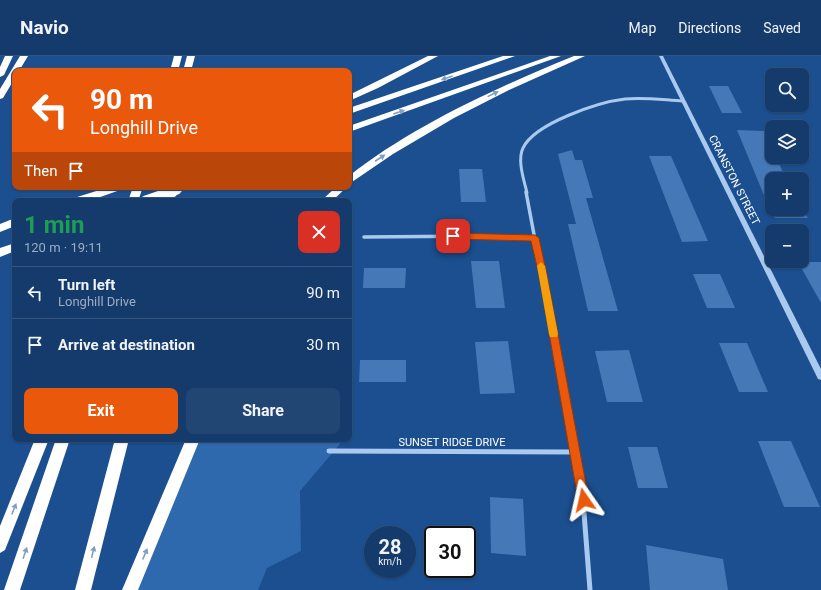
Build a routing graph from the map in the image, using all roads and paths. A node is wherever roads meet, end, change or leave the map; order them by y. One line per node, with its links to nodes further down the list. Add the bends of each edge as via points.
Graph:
1 (9, 56): 13 (highway)
2 (24, 56): 10 (highway)
3 (178, 56): 11 (highway)
4 (191, 56): 12 (highway)
5 (434, 56): 16 (highway)
6 (511, 56): 18 (highway, one-way to 18)
7 (557, 56): 19 (highway, one-way to 7)
8 (581, 56): 20 (highway, one-way to 8, via 396,148 458,112 524,79)
9 (661, 56): 17 (street, CRANSTON STREET)
10 (17, 68)
11 (175, 68)
12 (188, 68)
13 (0, 75)
14 (12, 76): 15 (highway)
15 (0, 96)
16 (352, 97)
17 (683, 100): 32 (street, via 625,99 608,102 564,118 527,140 522,159); 35 (street, CRANSTON STREET)
18 (352, 111)
19 (352, 128)
20 (352, 179)
21 (111, 190): 25 (highway)
22 (171, 190): 26 (highway, bridge)
23 (174, 190): 27 (highway)
24 (339, 190): 28 (highway)
25 (87, 198)
26 (153, 198)
27 (168, 198)
28 (329, 198)
29 (12, 223): 30 (highway)
30 (0, 228)
31 (364, 237): 32 (street)
32 (535, 238): 41 (street)
33 (12, 248): 34 (highway)
34 (0, 252)
35 (821, 377)
36 (41, 442): 42 (highway, one-way to 36)
37 (62, 442): 43 (highway, one-way to 37)
38 (121, 442): 44 (highway, one-way to 38)
39 (191, 442): 45 (highway, one-way to 39)
40 (330, 450): 41 (street, SUNSET RIDGE DRIVE)
41 (574, 452): 46 (street, via 584,500)
42 (0, 545)
43 (12, 590)
44 (83, 590)
45 (130, 590)
46 (590, 590)

